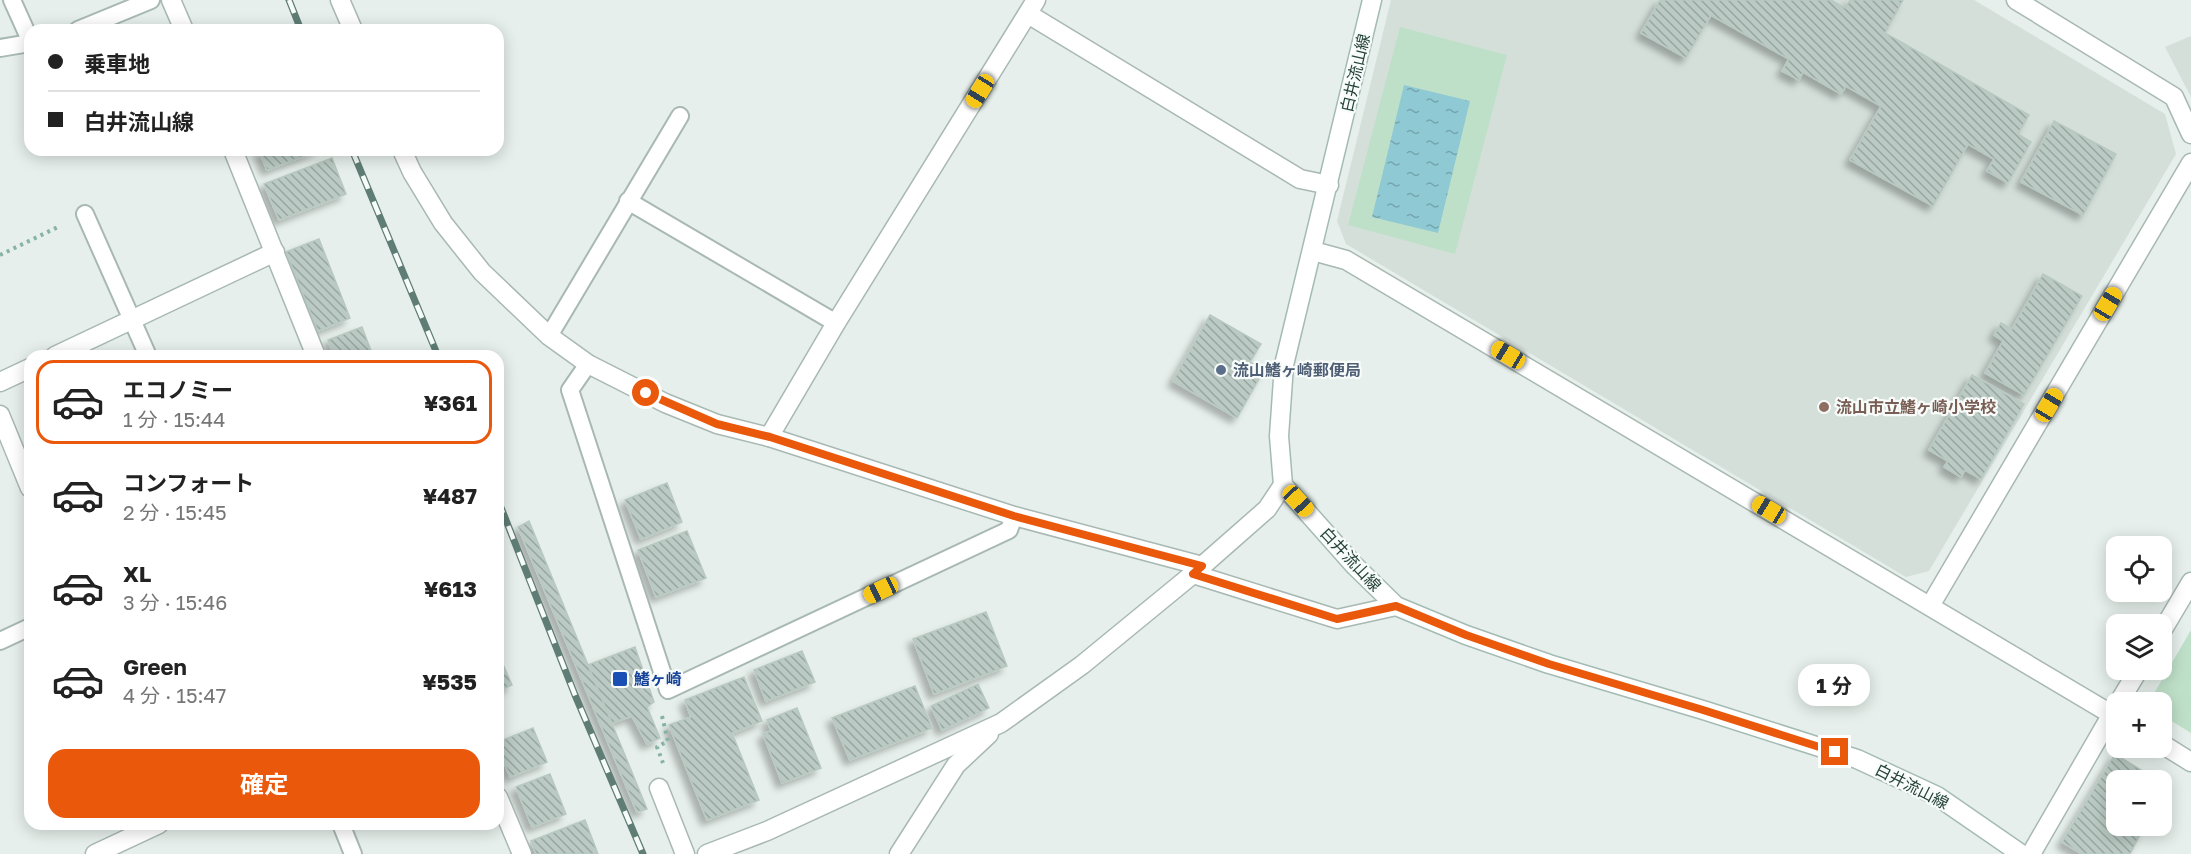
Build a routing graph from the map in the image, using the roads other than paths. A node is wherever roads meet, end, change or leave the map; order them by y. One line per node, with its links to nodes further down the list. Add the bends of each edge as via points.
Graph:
1 (12, 0): 11 (lane)
2 (151, 0): 8 (lane)
3 (171, 0): 9 (street)
4 (340, 0): 10 (street)
5 (1372, 0): 19 (street, 白井流山線)
6 (2016, 0): 15 (street, via 2174,97)
7 (1032, 7): 19 (street, via 1300,179); 25 (street)
8 (93, 24)
9 (181, 24)
10 (350, 24)
11 (24, 27)
12 (24, 42): 13 (lane)
13 (0, 48)
14 (680, 116): 20 (lane)
15 (2191, 134)
16 (235, 156): 23 (street)
17 (404, 156): 26 (street, via 443,223 482,272)
18 (2191, 163): 41 (street)
19 (1329, 185): 22 (street, 白井流山線)
20 (628, 201): 25 (lane); 26 (lane)
21 (85, 214): 24 (lane)
22 (1313, 251): 36 (street, 白井流山線, via 1284,365 1279,436); 41 (street, via 1346,260)
23 (275, 252): 24 (street); 29 (street)
24 (132, 318): 27 (street); 28 (lane)
25 (836, 323): 34 (street)
26 (549, 336): 30 (street)
27 (67, 350)
28 (145, 350)
29 (314, 350)
30 (588, 364): 34 (street, via 717,424); 37 (lane, via 570,390 668,690 1009,530)
31 (24, 371): 32 (street)
32 (0, 382)
33 (0, 415): 35 (street)
34 (770, 437): 37 (street)
35 (24, 473)
36 (1282, 485): 38 (street, via 1267,509); 40 (street, 白井流山線)
37 (1014, 516): 38 (street)
38 (1198, 570): 40 (street, via 1337,619); 46 (street, via 1082,665)
39 (2191, 582): 42 (street)
40 (1396, 606): 60 (street, 白井流山線, via 1549,664 1857,759 1937,796)
41 (1930, 606): 45 (street)
42 (2172, 614)
43 (24, 630): 44 (lane)
44 (0, 641)
45 (2106, 704)
46 (1001, 723): 58 (street, via 767,831); 59 (street, via 956,765)
47 (2106, 727): 61 (street)
48 (2172, 750): 49 (street)
49 (2191, 762)
50 (659, 788): 57 (street)
51 (504, 811): 56 (street)
52 (146, 830): 54 (street)
53 (343, 830): 55 (lane)
54 (95, 854)
55 (353, 854)
56 (522, 854)
57 (685, 854)
58 (707, 854)
59 (899, 854)
60 (2021, 854)
61 (2031, 854)

